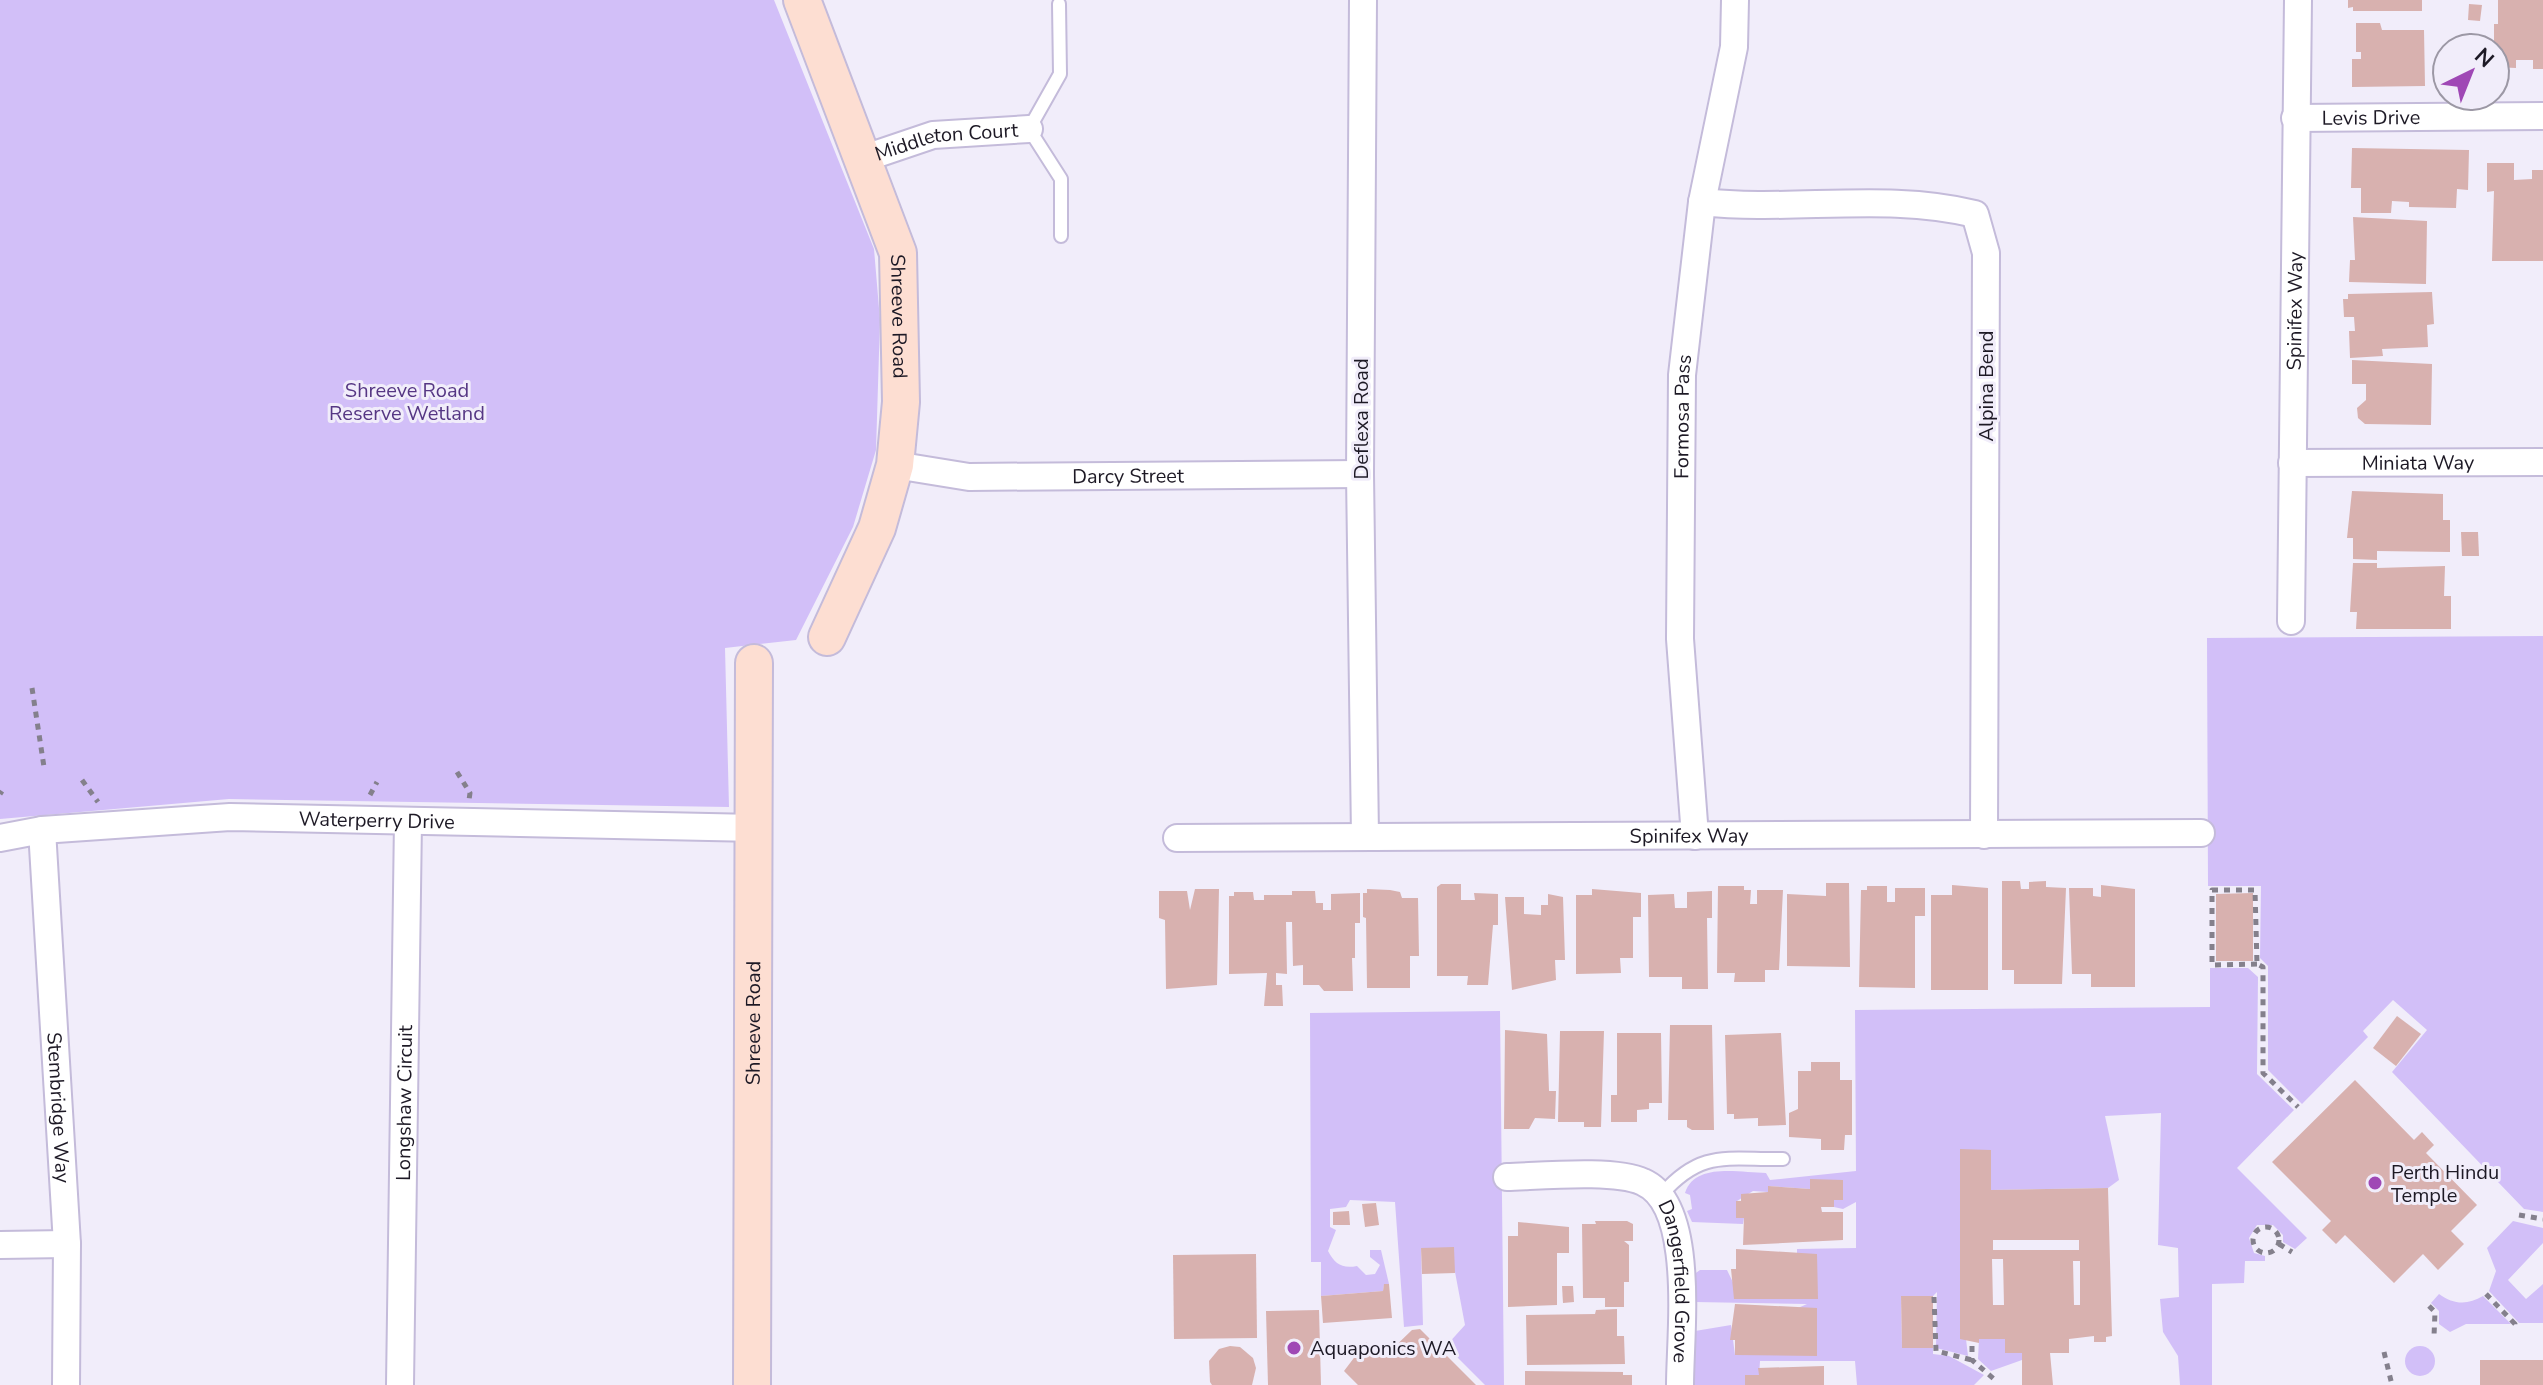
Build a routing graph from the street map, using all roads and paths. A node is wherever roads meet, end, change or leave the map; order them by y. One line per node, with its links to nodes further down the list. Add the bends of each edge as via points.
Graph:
1 (802, 0): 9 (street, Shreeve Road)
2 (1363, 0): 15 (street, Deflexa Road)
3 (1735, 0): 10 (street, Formosa Pass, via 1734,47)
4 (2298, 0): 7 (street, Spinifex Way)
5 (1059, 4): 8 (lane, via 1060,74)
6 (2543, 116): 7 (street, Levis Drive)
7 (2295, 118): 13 (street, Spinifex Way)
8 (1029, 129): 9 (street, Middleton Court, via 933,135); 11 (lane, via 1061,179)
9 (865, 158): 14 (street, Shreeve Road, via 898,253 901,402)
10 (1702, 202): 25 (street, Alpina Bend, via 1745,207 1939,205 1975,214 1986,253); 26 (street, Formosa Pass, via 1682,375 1680,639)
11 (1061, 236)
12 (2543, 462): 13 (street, Miniata Way)
13 (2292, 463): 16 (street, Spinifex Way)
14 (895, 465): 15 (street, Darcy Street, via 969,477); 17 (street, Shreeve Road, via 877,528)
15 (1360, 474): 27 (street, Deflexa Road)
16 (2291, 621)
17 (827, 637)
18 (754, 663): 22 (street, Shreeve Road)
19 (32, 688): 20 (path)
20 (44, 767)
21 (408, 821): 22 (street, Waterperry Drive); 23 (street, Waterperry Drive, via 230,817); 53 (street, Longshaw Circuit)
22 (756, 828): 54 (street, Shreeve Road)
23 (42, 830): 28 (street, Waterperry Drive); 37 (street, Stembridge Way)
24 (2201, 833): 25 (street, Spinifex Way)
25 (1984, 835): 26 (street, Spinifex Way)
26 (1695, 836): 27 (street, Spinifex Way)
27 (1365, 837): 29 (street, Spinifex Way)
28 (0, 838)
29 (1177, 838)
30 (2257, 964): 30 (path, via 2255,890 2212,890 2212,965); 31 (path, via 2263,967 2263,1073)
31 (2298, 1107)
32 (1783, 1159): 34 (lane, via 1696,1163)
33 (1507, 1177): 34 (street, Dangerfield Grove, via 1621,1176)
34 (1662, 1194): 55 (street, Dangerfield Grove, via 1679,1241)
35 (2519, 1215): 36 (path)
36 (2543, 1219)
37 (67, 1244): 39 (street); 52 (street, Stembridge Way)
38 (2279, 1244): 40 (path); 41 (path); 41 (path, via 2273,1228 2256,1230 2254,1247)
39 (0, 1245)
40 (2292, 1252)
41 (2269, 1253): 42 (path)
42 (2270, 1260)
43 (2486, 1294): 46 (path)
44 (1934, 1297): 50 (path, via 1936,1351)
45 (2429, 1306): 47 (path, via 2435,1312)
46 (2515, 1330)
47 (2434, 1336)
48 (1972, 1346): 50 (path)
49 (2384, 1352): 56 (path)
50 (1972, 1360): 51 (path)
51 (1994, 1379)
52 (66, 1385)
53 (400, 1385)
54 (752, 1385)
55 (1680, 1385)
56 (2392, 1385)

